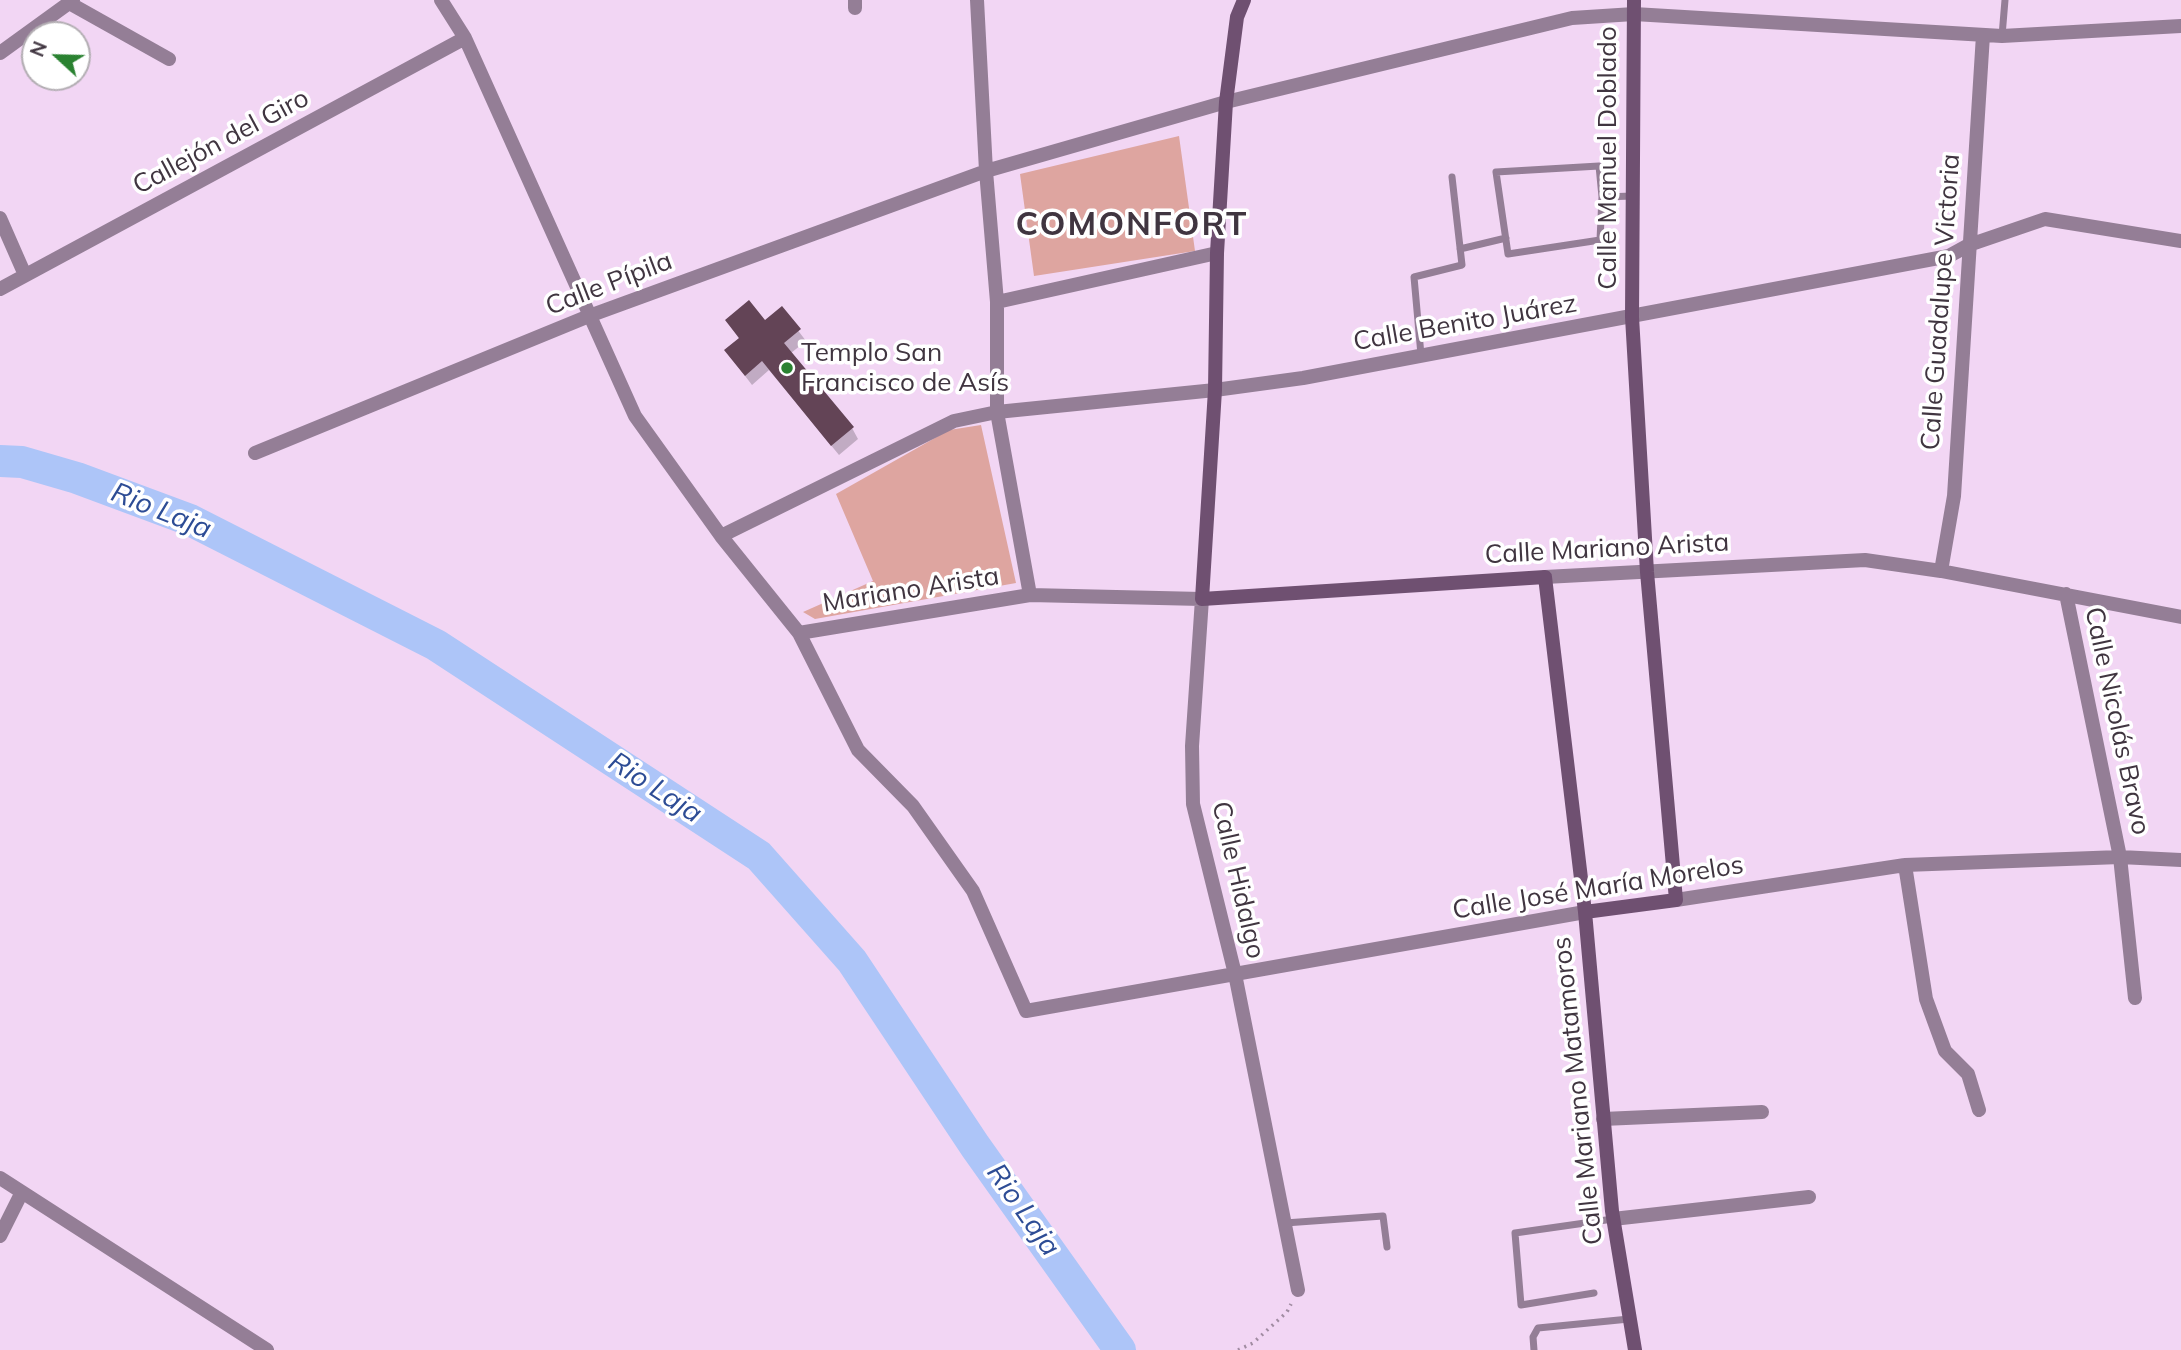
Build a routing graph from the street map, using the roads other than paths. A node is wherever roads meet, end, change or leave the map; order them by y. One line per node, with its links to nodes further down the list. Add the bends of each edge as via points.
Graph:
1 (441, 0): 10 (street)
2 (977, 0): 14 (street)
3 (1244, 0): 13 (street, Calle Hidalgo, via 1237,17)
4 (2005, 0): 9 (lane)
5 (71, 1): 11 (street); 12 (street)
6 (1634, 7): 8 (street, Calle Pípila); 13 (street, Calle Pípila); 16 (street, Calle Manuel Doblado)
7 (2181, 26): 9 (street, Calle Pípila)
8 (1983, 35): 9 (street, Calle Pípila); 21 (street, Calle Guadalupe Victoria)
9 (2001, 36)
10 (465, 38): 24 (street, Callejón del Giro); 27 (street)
11 (0, 53)
12 (169, 59)
13 (1226, 102): 14 (street, Calle Pípila); 23 (street, Calle Hidalgo)
14 (986, 171): 26 (street); 27 (street, Calle Pípila)
15 (1452, 177): 22 (lane)
16 (1633, 196): 17 (lane); 28 (street, Calle Manuel Doblado)
17 (1602, 197): 19 (lane, via 1600,240 1508,254); 19 (lane, via 1599,166 1496,173)
18 (0, 218): 24 (street)
19 (1506, 238): 22 (lane)
20 (2181, 241): 21 (street, Calle Benito Juárez, via 2045,219)
21 (1969, 245): 28 (street, Calle Benito Juárez, via 1949,256); 35 (street, Calle Guadalupe Victoria, via 1954,496)
22 (1460, 249): 29 (lane, via 1462,265 1414,277)
23 (1217, 253): 26 (street); 30 (street, Calle Hidalgo)
24 (25, 275): 25 (street, Callejón del Giro)
25 (2, 284)
26 (997, 302): 31 (street)
27 (589, 316): 32 (street, Calle Pípila); 33 (street, via 635,416)
28 (1632, 317): 29 (street, Calle Benito Juárez); 34 (street, Calle Manuel Doblado)
29 (1421, 356): 30 (street, Calle Benito Juárez)
30 (1216, 390): 31 (street, Calle Benito Juárez); 39 (street, Calle Hidalgo)
31 (997, 412): 33 (street, Calle Benito Juárez, via 954,421); 38 (street)
32 (255, 453)
33 (721, 536): 41 (street)
34 (1647, 572): 35 (street, Calle Mariano Arista, via 1865,560); 36 (street, Calle Mariano Arista); 45 (street, Calle Manuel Doblado)
35 (1941, 572): 37 (street, Calle Mariano Arista)
36 (1545, 577): 39 (street, Calle Mariano Arista); 46 (street, Calle Mariano Matamoros)
37 (2066, 594): 40 (street, Calle Mariano Arista); 42 (street, Calle Nicolás Bravo)
38 (1030, 595): 39 (street, Calle Mariano Arista); 41 (street, Mariano Arista)
39 (1202, 599): 47 (street, Calle Hidalgo, via 1192,746 1193,804)
40 (2181, 617)
41 (799, 633): 47 (street, Calle José María Morelos, via 858,750 913,806 973,891 1026,1011)
42 (2120, 857): 43 (street, Calle José María Morelos); 44 (street, Calle José María Morelos); 48 (street, Calle Nicolás Bravo)
43 (2181, 860)
44 (1905, 865): 45 (street, Calle José María Morelos); 49 (street, via 1926,999 1945,1051 1968,1074)
45 (1676, 901): 46 (street, Calle José María Morelos)
46 (1585, 912): 47 (street, Calle José María Morelos); 51 (street, Calle Mariano Matamoros)
47 (1235, 974): 56 (street, Calle Hidalgo)
48 (2135, 998)
49 (1979, 1110)
50 (1762, 1112): 51 (street)
51 (1603, 1119): 55 (street, Calle Mariano Matamoros)
52 (0, 1178): 53 (street)
53 (22, 1192): 57 (street); 62 (street)
54 (1809, 1197): 55 (street)
55 (1613, 1219): 60 (lane, via 1515,1233 1521,1306); 61 (street, Calle Mariano Matamoros)
56 (1284, 1223): 58 (lane, via 1383,1216); 59 (street, Calle Hidalgo)
57 (0, 1236)
58 (1387, 1247)
59 (1298, 1290)
60 (1594, 1293)
61 (1629, 1319): 63 (lane, via 1538,1328 1532,1337); 64 (street, Calle Mariano Matamoros)
62 (267, 1350)
63 (1534, 1350)
64 (1634, 1350)

